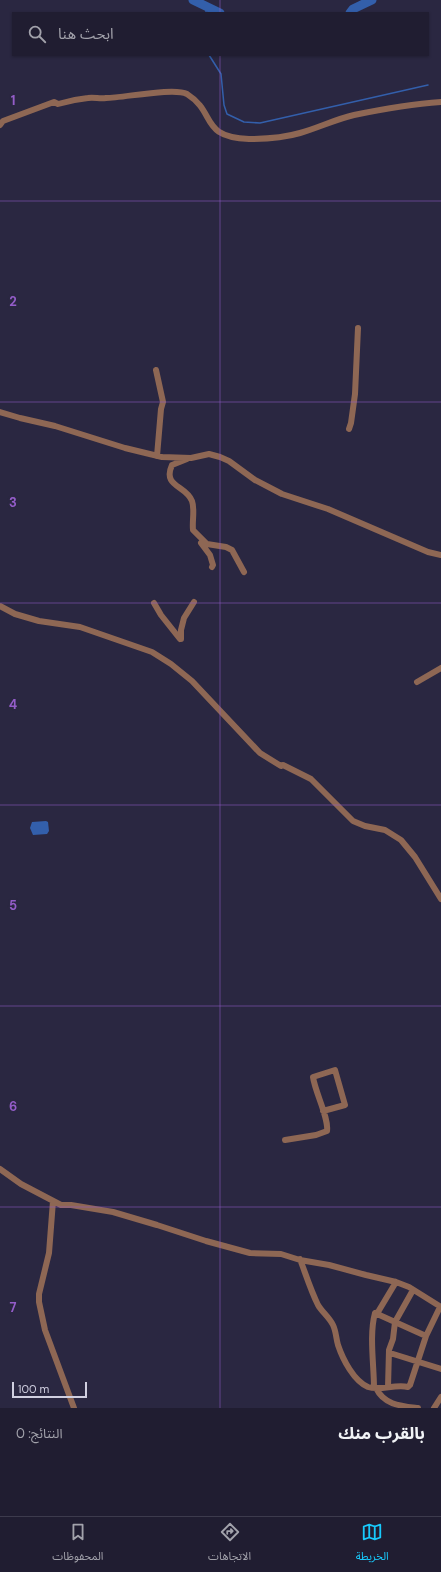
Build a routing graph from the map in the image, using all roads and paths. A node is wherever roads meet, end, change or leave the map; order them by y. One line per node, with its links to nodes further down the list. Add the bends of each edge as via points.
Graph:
1 (441, 102): 2 (street, via 407,104 355,115 300,133 270,139 236,138 222,134 212,127 193,99 178,92 90,98 58,104 54,102 2,121)
2 (0, 125)
3 (358, 328): 6 (street, via 355,394)
4 (156, 370): 7 (street, via 163,402)
5 (0, 412): 7 (street)
6 (349, 429)
7 (157, 456): 8 (street)
8 (191, 458): 9 (street, via 172,465 169,472 175,485 188,495 192,502 193,530); 10 (street, via 209,454 223,458 255,480 282,494 328,509 428,552)
9 (196, 534): 11 (street, via 210,555); 12 (street, via 206,544 232,550)
10 (441, 555)
11 (212, 567)
12 (244, 572)
13 (194, 602): 14 (street, via 184,618 181,639 161,616)
14 (154, 603)
15 (0, 606): 18 (street, via 15,614 39,621 80,627 152,652 171,664 192,681 260,754 311,779 353,821 385,830 401,840 415,857)
16 (441, 668): 17 (street)
17 (417, 682)
18 (441, 899)
19 (323, 1111): 19 (street, via 313,1076 335,1070 345,1105); 20 (street, via 327,1131)
20 (285, 1140)
21 (0, 1169): 22 (street)
22 (53, 1201): 23 (street, via 61,1205 71,1204 113,1212 250,1253 278,1253); 36 (street, via 49,1253 39,1302 45,1330)
23 (300, 1260): 24 (street); 34 (street, via 318,1305 333,1325 346,1363 357,1378 367,1386)
24 (396, 1282): 25 (street); 27 (street)
25 (413, 1290): 26 (street); 28 (street)
26 (441, 1307): 29 (street)
27 (375, 1313): 28 (street); 34 (street, via 372,1330)
28 (395, 1322): 29 (street); 30 (street)
29 (426, 1336): 31 (street)
30 (390, 1354): 31 (street); 33 (street)
31 (417, 1361): 32 (street); 33 (street, via 408,1387)
32 (441, 1369)
33 (388, 1387): 34 (street)
34 (375, 1388): 37 (street, via 387,1402)
35 (441, 1397): 38 (street)
36 (74, 1408)
37 (418, 1408)
38 (434, 1408)

